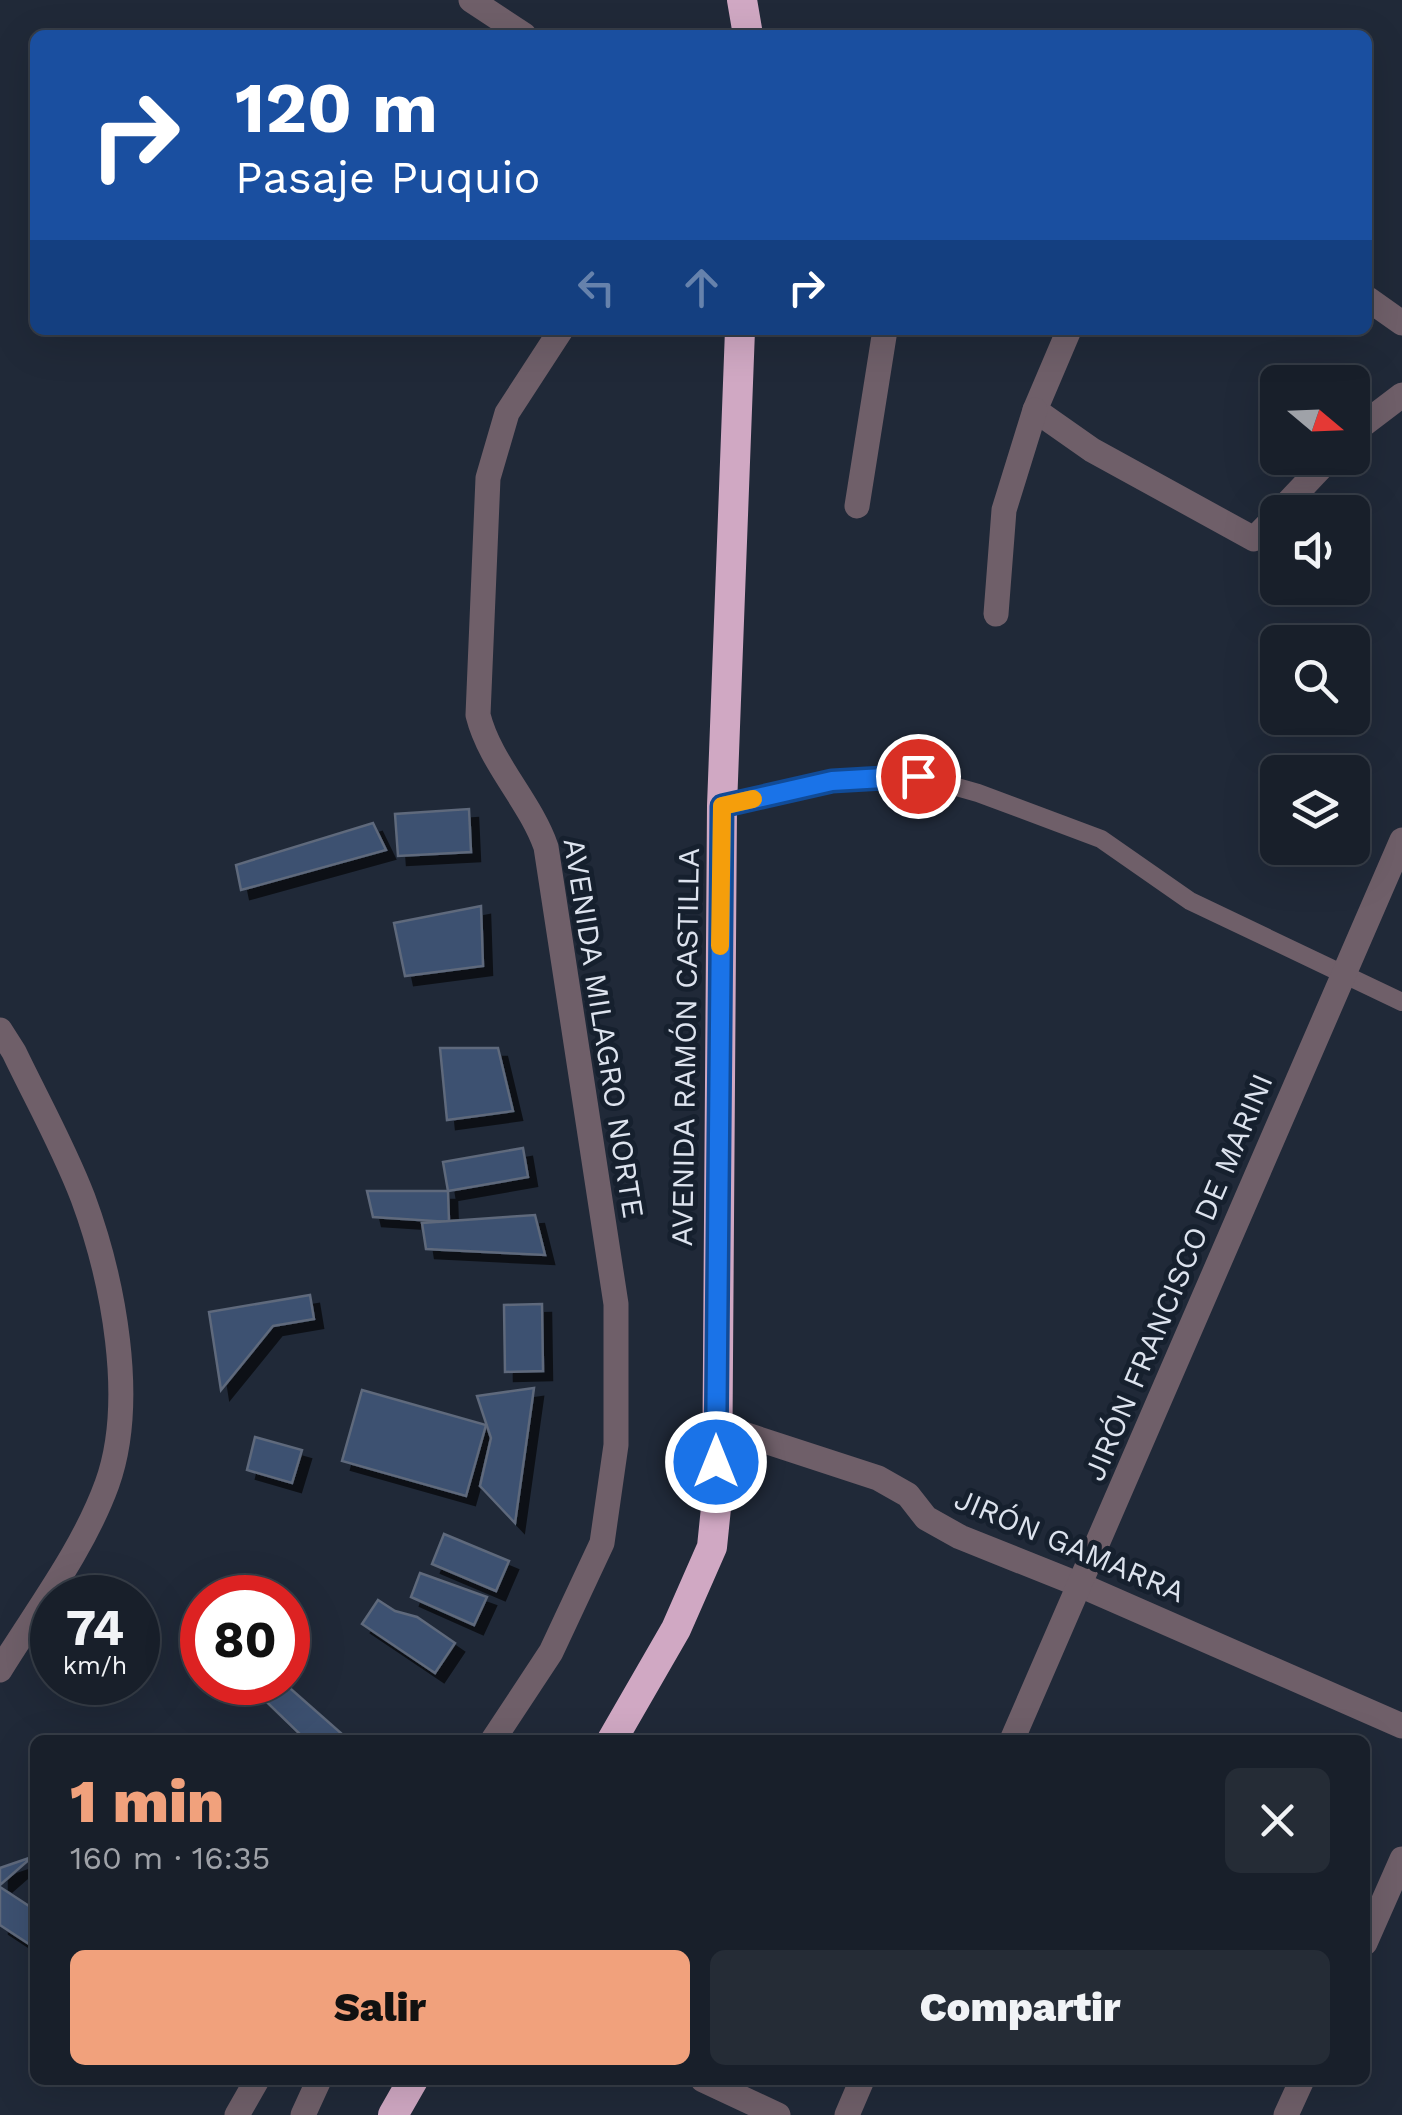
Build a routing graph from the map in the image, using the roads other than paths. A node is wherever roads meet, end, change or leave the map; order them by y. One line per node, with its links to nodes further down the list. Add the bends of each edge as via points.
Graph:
1 (471, 0): 3 (street)
2 (742, 0): 4 (highway)
3 (516, 30)
4 (747, 30)
5 (1372, 302): 6 (street)
6 (1402, 324)
7 (558, 335): 28 (street, AVENIDA MILAGRO NORTE, via 507,413 488,478 478,716 546,847 616,1304 616,1445 602,1543 551,1652)
8 (740, 335): 19 (highway, AVENIDA RAMÓN CASTILLA)
9 (885, 335): 16 (street)
10 (1067, 335): 12 (street)
11 (1402, 395): 13 (street)
12 (1034, 410): 17 (street, via 1092,450 1254,539); 18 (street, via 1004,510)
13 (1370, 419)
14 (1314, 475): 15 (street)
15 (1295, 495)
16 (856, 506)
17 (1260, 532)
18 (996, 614)
19 (722, 806): 21 (lane, via 832,781 918,776 1101,839 1190,901); 24 (highway, AVENIDA RAMÓN CASTILLA)
20 (1402, 840): 21 (street, JIRÓN FRANCISCO DE MARINI)
21 (1344, 975): 22 (lane); 25 (street, JIRÓN FRANCISCO DE MARINI)
22 (1402, 1002)
23 (0, 1030): 26 (street, via 83,1198 114,1307 120,1356 120,1415 108,1482 73,1553)
24 (716, 1425): 25 (street, JIRÓN GAMARRA, via 878,1478 960,1537); 29 (highway, AVENIDA RAMÓN CASTILLA, via 712,1546 676,1629)
25 (1080, 1585): 27 (street, JIRÓN GAMARRA); 30 (street, JIRÓN FRANCISCO DE MARINI)
26 (0, 1670)
27 (1402, 1726)
28 (496, 1735)
29 (615, 1735)
30 (1014, 1735)
31 (1402, 1858): 32 (street)
32 (1370, 1932)
33 (254, 2085): 39 (street)
34 (316, 2085): 40 (street)
35 (410, 2085): 41 (highway)
36 (714, 2085): 42 (street)
37 (860, 2085): 43 (street)
38 (1300, 2085): 44 (street)
39 (237, 2115)
40 (304, 2115)
41 (392, 2115)
42 (778, 2115)
43 (847, 2115)
44 (1286, 2115)

